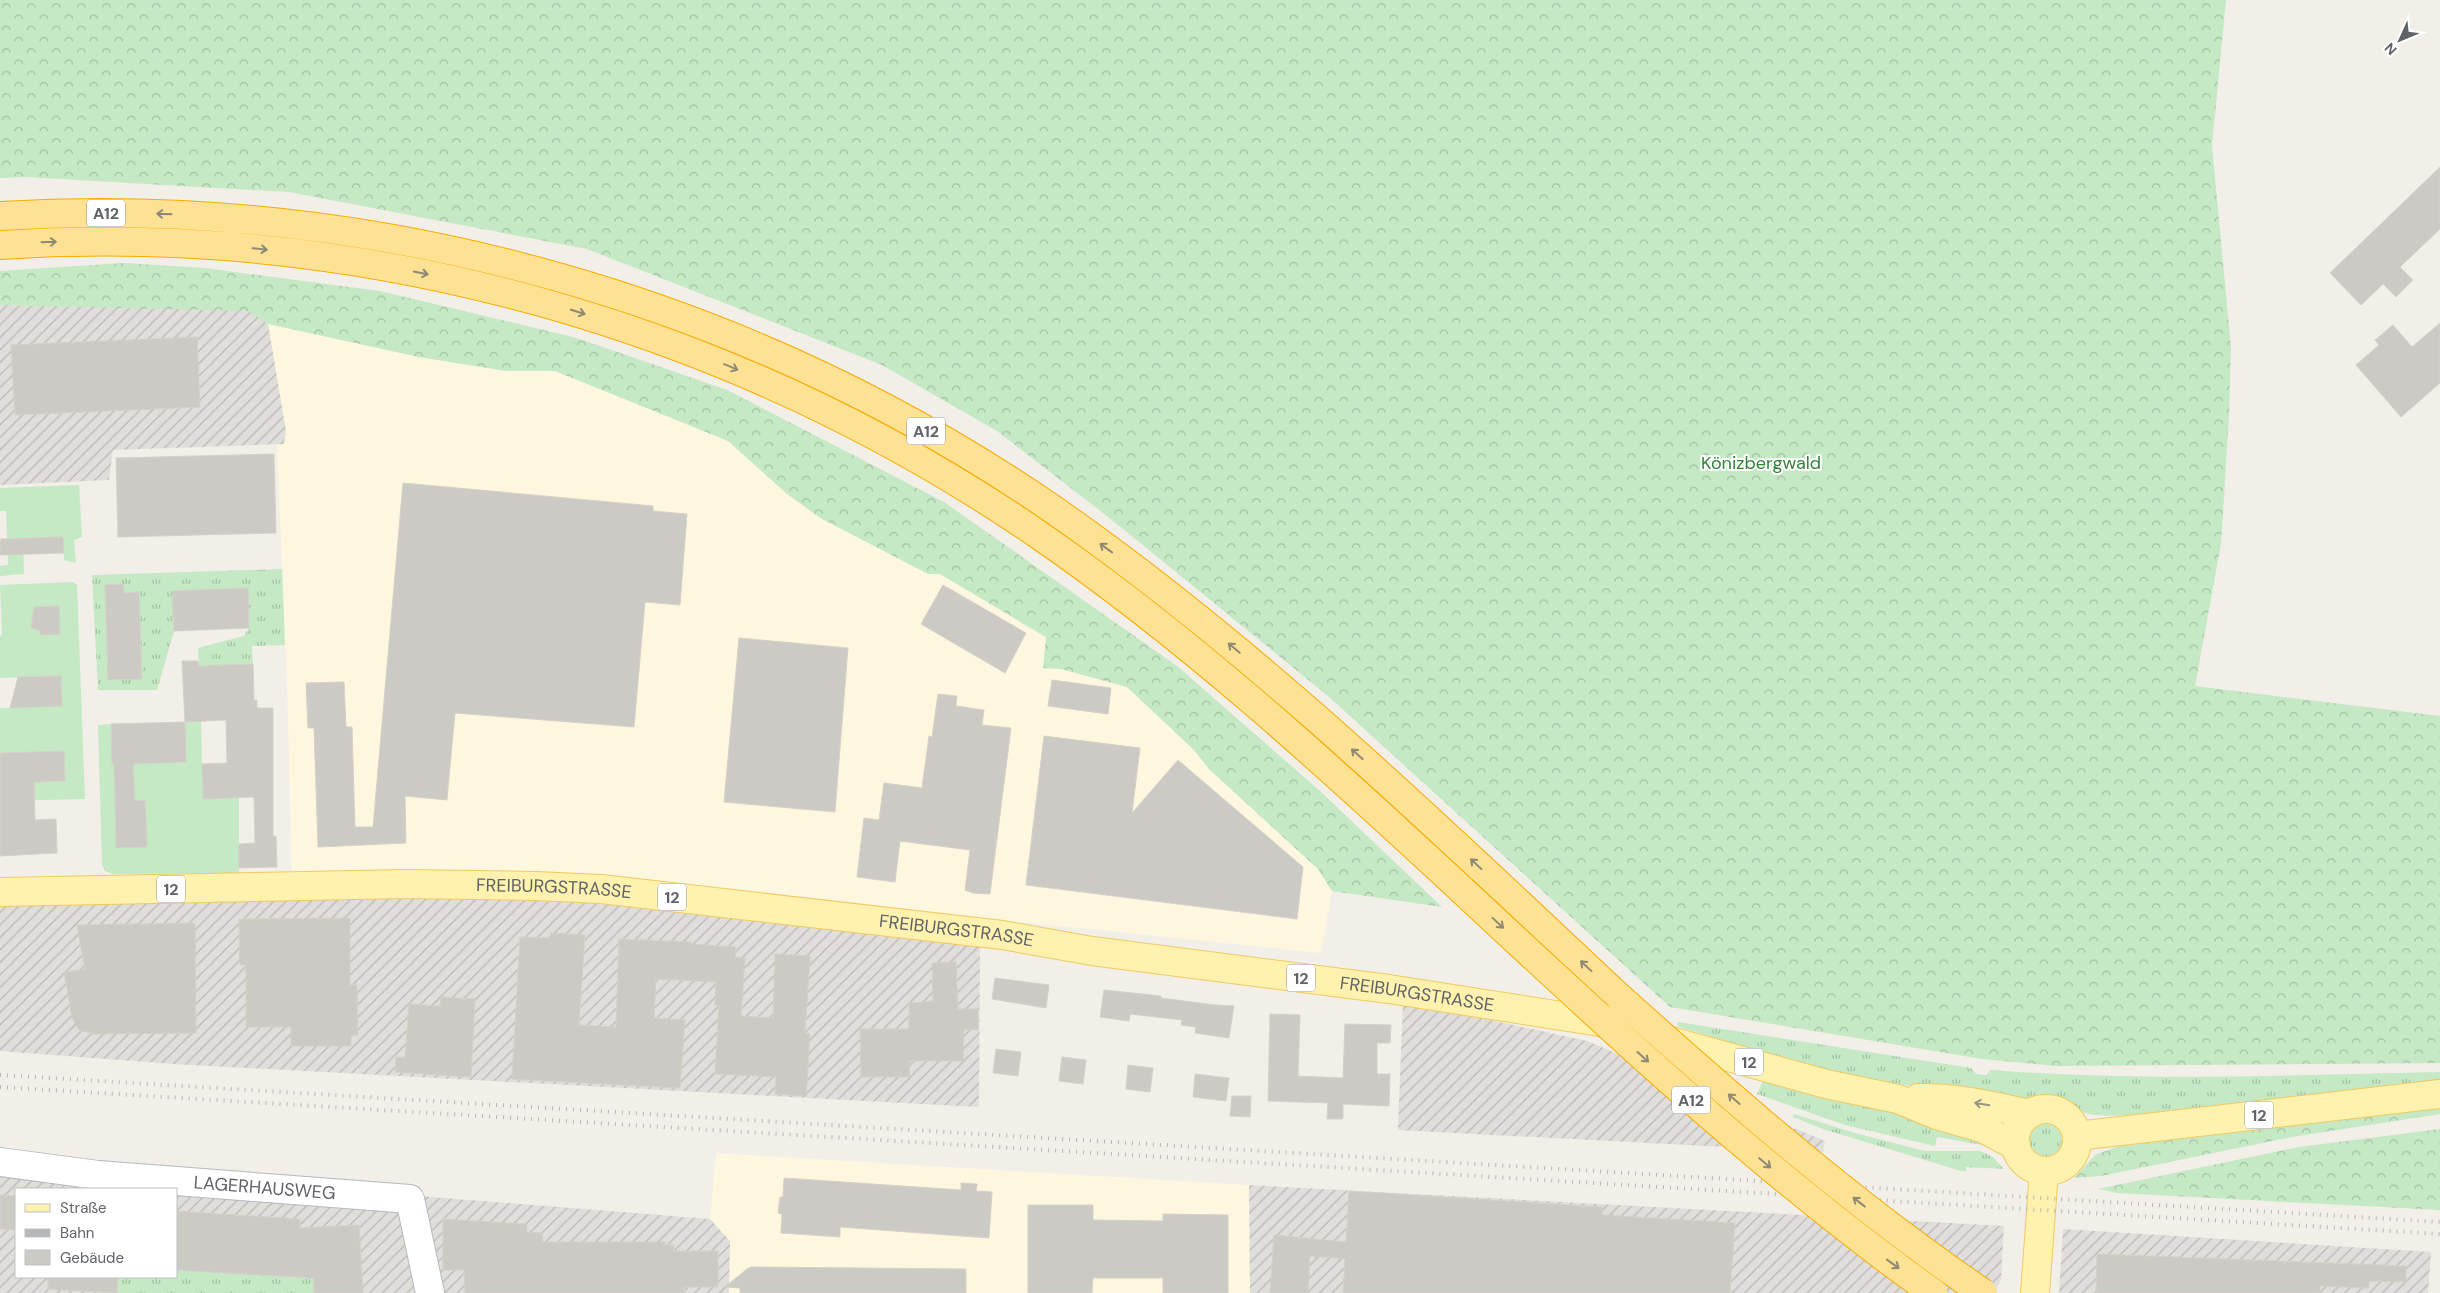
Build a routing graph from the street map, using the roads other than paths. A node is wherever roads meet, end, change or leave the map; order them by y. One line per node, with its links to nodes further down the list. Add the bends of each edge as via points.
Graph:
1 (0, 216): 13 (highway, A12, one-way to 1, bridge, via 1886,1224 1771,1131 1667,1040 1358,755 1153,583 1008,480 917,425 772,353 674,314 515,265 410,241 304,225 213,216 86,213)
2 (0, 245): 12 (highway, A12, one-way to 12, bridge, via 137,242 245,247 402,269 507,292 611,322 762,380 856,425 948,476 1082,565 1164,627 1254,702 1740,1142 1861,1240)
3 (0, 892): 5 (main road, FREIBURGSTRASSE / 12, via 413,884 536,886 639,893 1009,936 1092,951 1389,989 1600,1022 1826,1084)
4 (2440, 1094): 7 (main road, 12)
5 (1898, 1099): 6 (main road, FREIBURGSTRASSE / 12, one-way to 5, via 1938,1098); 8 (main road, FREIBURGSTRASSE / 12, via 1982,1128)
6 (2030, 1114): 7 (main road, 12, via 2047,1109 2061,1113 2074,1125); 8 (main road, via 2018,1128)
7 (2077, 1136): 10 (main road, via 2070,1160 2056,1170)
8 (2016, 1146): 10 (main road, 12, via 2024,1162)
9 (0, 1162): 11 (street, LAGERHAUSWEG, via 98,1175 410,1199)
10 (2044, 1171): 14 (main road)
11 (430, 1293)
12 (1933, 1293)
13 (1983, 1293)
14 (2036, 1293)

